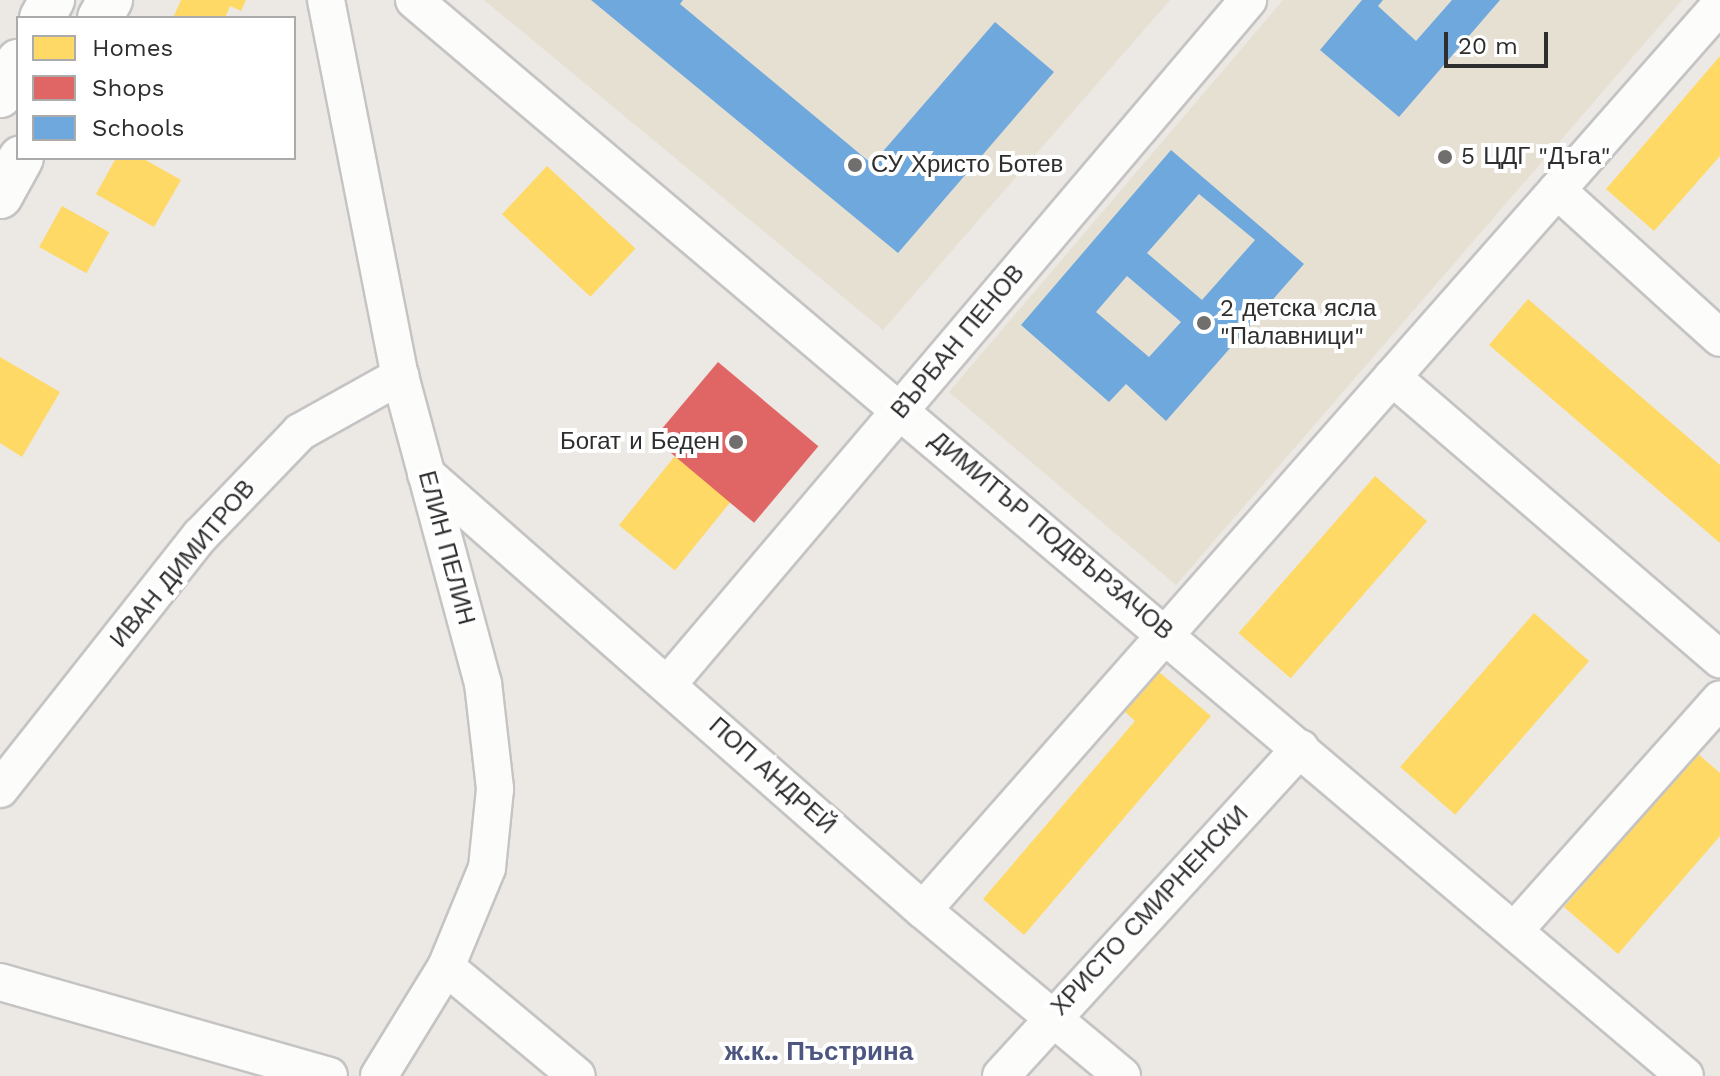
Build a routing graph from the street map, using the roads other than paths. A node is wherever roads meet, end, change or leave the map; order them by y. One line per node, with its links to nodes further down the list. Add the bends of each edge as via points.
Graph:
1 (326, 0): 11 (street, ЕЛИН ПЕЛИН)
2 (414, 0): 13 (street, ДИМИТЪР ПОДВЪРЗАЧОВ)
3 (1248, 0): 13 (street, ВЪРБАН ПЕНОВ)
4 (1720, 5): 8 (street)
5 (16, 66): 6 (main road)
6 (0, 95)
7 (20, 160): 9 (main road)
8 (1557, 190): 10 (street); 12 (street)
9 (0, 196)
10 (1720, 338)
11 (400, 376): 14 (street, ЕЛИН ПЕЛИН); 20 (street, ИВАН ДИМИТРОВ, via 300,432 200,536)
12 (1392, 377): 15 (street); 16 (street)
13 (902, 409): 15 (street, ДИМИТЪР ПОДВЪРЗАЧОВ); 17 (street, ВЪРБАН ПЕНОВ)
14 (426, 474): 17 (street, ПОП АНДРЕЙ); 23 (street, ЕЛИН ПЕЛИН, via 483,683 495,789 487,868)
15 (1166, 634): 19 (street, ДИМИТЪР ПОДВЪРЗАЧОВ); 21 (street)
16 (1720, 659)
17 (668, 684): 21 (street, ПОП АНДРЕЙ)
18 (1720, 700): 22 (street)
19 (1300, 748): 22 (street, ДИМИТЪР ПОДВЪРЗАЧОВ); 25 (street, ХРИСТО СМИРНЕНСКИ)
20 (0, 789)
21 (923, 910): 25 (street, ПОП АНДРЕЙ)
22 (1514, 931): 31 (street, ДИМИТЪР ПОДВЪРЗАЧОВ)
23 (446, 967): 27 (street, ЕЛИН ПЕЛИН); 28 (street)
24 (0, 982): 26 (street)
25 (1052, 1017): 29 (street, ХРИСТО СМИРНЕНСКИ); 30 (street, ПОП АНДРЕЙ)
26 (329, 1076)
27 (379, 1076)
28 (577, 1076)
29 (1001, 1076)
30 (1122, 1076)
31 (1685, 1076)

